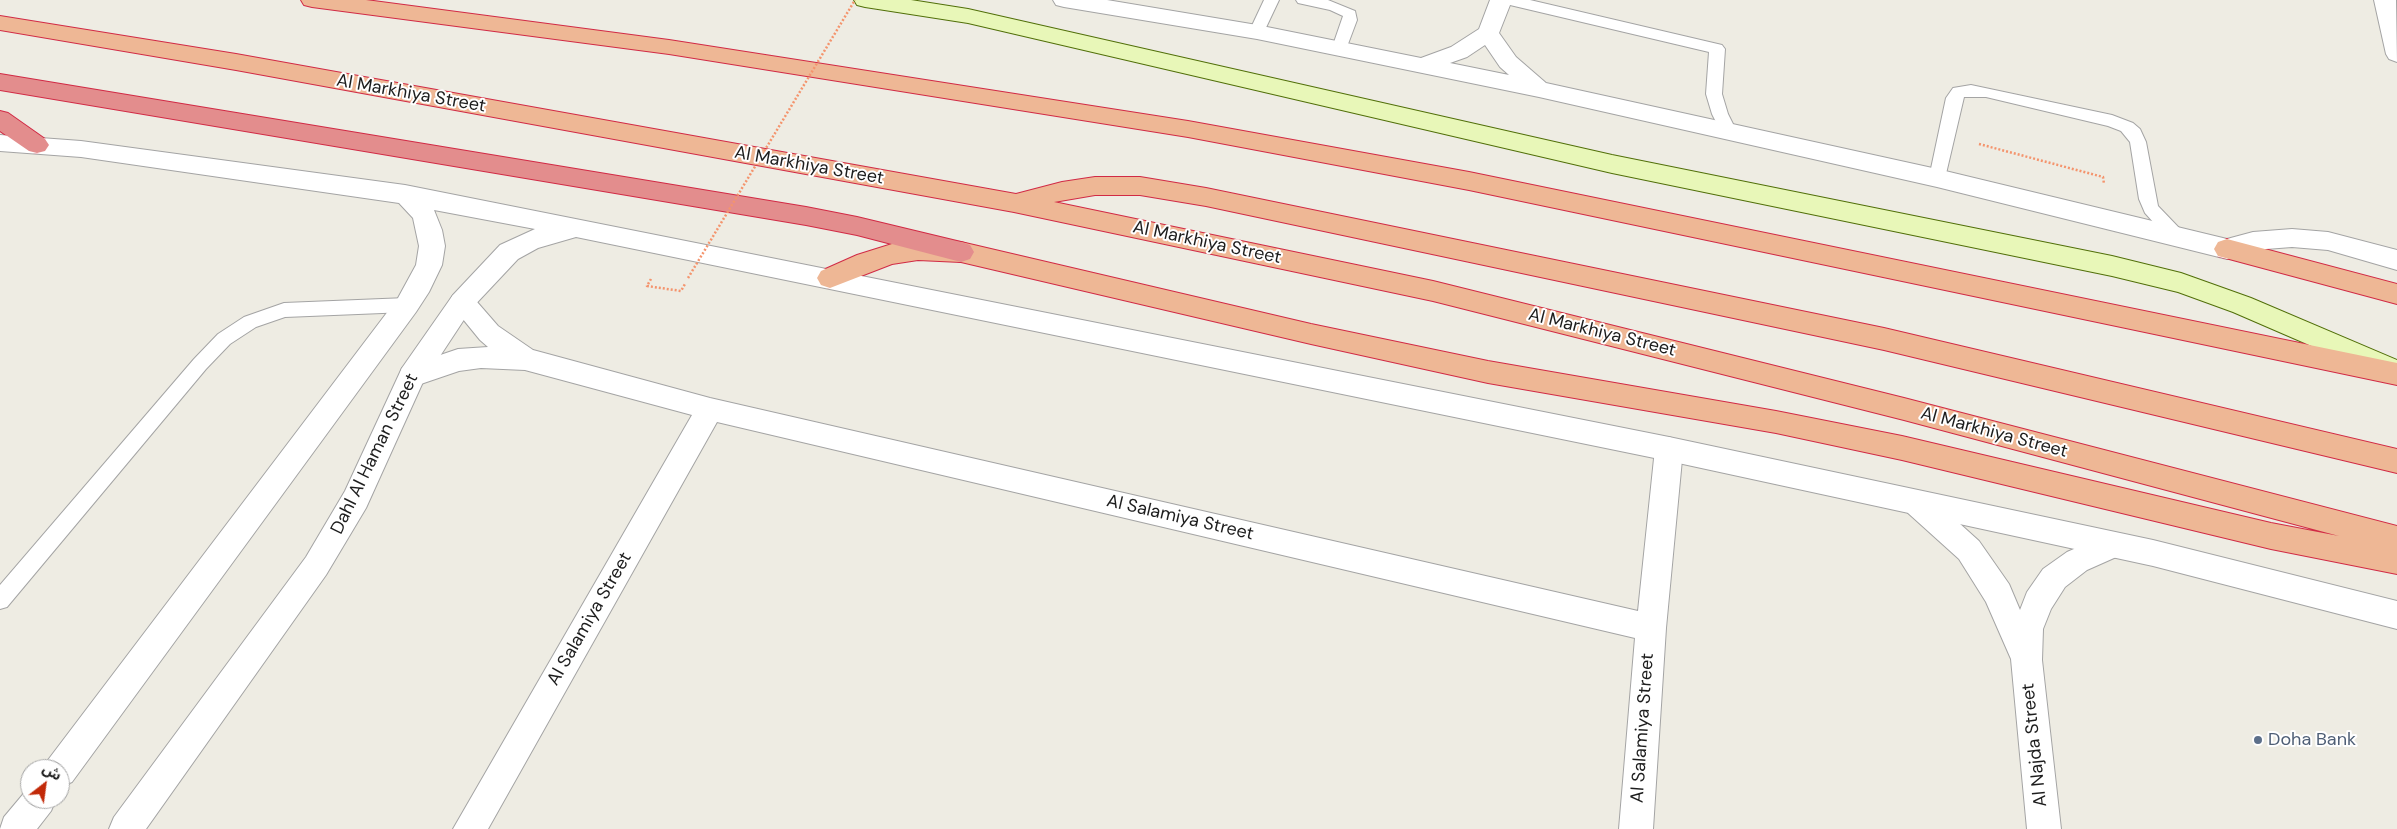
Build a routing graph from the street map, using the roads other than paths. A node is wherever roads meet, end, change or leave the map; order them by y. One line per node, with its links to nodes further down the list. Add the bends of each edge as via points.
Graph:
1 (312, 0): 34 (highway, via 679,49 1188,129 1469,181)
2 (865, 0): 34 (main road, via 968,16 1612,164 2112,266 2181,284 2242,305)
3 (1272, 0): 10 (lane)
4 (1303, 0): 12 (lane, via 1334,6 1350,14)
5 (1501, 0): 11 (street)
6 (1510, 0): 18 (lane, via 1717,49 1714,94)
7 (2385, 0): 13 (street)
8 (1074, 1): 10 (street)
9 (0, 23): 23 (highway, Al Markhiya Street)
10 (1257, 32): 12 (street)
11 (1488, 33): 14 (street, via 1459,52); 16 (street, via 1508,62)
12 (1340, 48): 14 (street)
13 (2397, 54)
14 (1421, 66): 16 (street)
15 (0, 82): 27 (highway, via 806,216)
16 (1539, 89): 18 (street)
17 (0, 120): 20 (highway)
18 (1729, 132): 21 (street)
19 (0, 143): 20 (street)
20 (37, 144): 22 (street)
21 (1937, 178): 25 (street); 25 (lane, via 1954,98 1959,92 1986,92 2112,121 2127,126 2134,133 2151,209)
22 (405, 194): 24 (street); 32 (street, via 425,216 432,246 429,265)
23 (1014, 203): 38 (highway, via 1095,186 1140,186 1206,197 1884,339); 40 (highway, Al Markhiya Street, via 1434,291 1894,406)
24 (591, 230): 29 (street); 31 (street, Dahl Al Haman Street, via 564,231 529,241 492,268)
25 (2177, 237): 26 (street)
26 (2227, 249): 28 (street, via 2253,241 2292,238 2328,241); 30 (highway)
27 (961, 252): 29 (highway, via 918,250 892,254); 42 (highway, via 1320,336 1488,372 1902,448 2271,536)
28 (2392, 254)
29 (830, 278): 37 (street)
30 (2397, 294)
31 (462, 302): 33 (street, Al Salamiya Street, via 489,333); 35 (street, Dahl Al Haman Street)
32 (407, 305): 43 (lane, via 284,310 250,322 224,339); 47 (street)
33 (525, 358): 35 (street, Al Salamiya Street, via 458,360); 36 (street, Al Salamiya Street)
34 (2397, 373)
35 (412, 376): 50 (street, Dahl Al Haman Street, via 356,499 316,566)
36 (710, 409): 45 (street, Al Salamiya Street); 51 (street, Al Salamiya Street)
37 (1669, 449): 39 (street); 45 (street, Al Salamiya Street)
38 (2397, 460)
39 (1918, 504): 41 (street); 46 (street, Al Najda Street, via 1969,550 1998,594)
40 (2397, 539)
41 (2113, 545): 44 (street); 46 (street, Al Najda Street, via 2077,561 2054,578 2038,602 2028,629)
42 (2397, 561)
43 (0, 600)
44 (2397, 615)
45 (1651, 628): 52 (street, Al Salamiya Street)
46 (2026, 660): 53 (street, Al Najda Street)
47 (69, 759)
48 (31, 809): 49 (street)
49 (16, 829)
50 (126, 829)
51 (470, 829)
52 (1636, 829)
53 (2044, 829)

